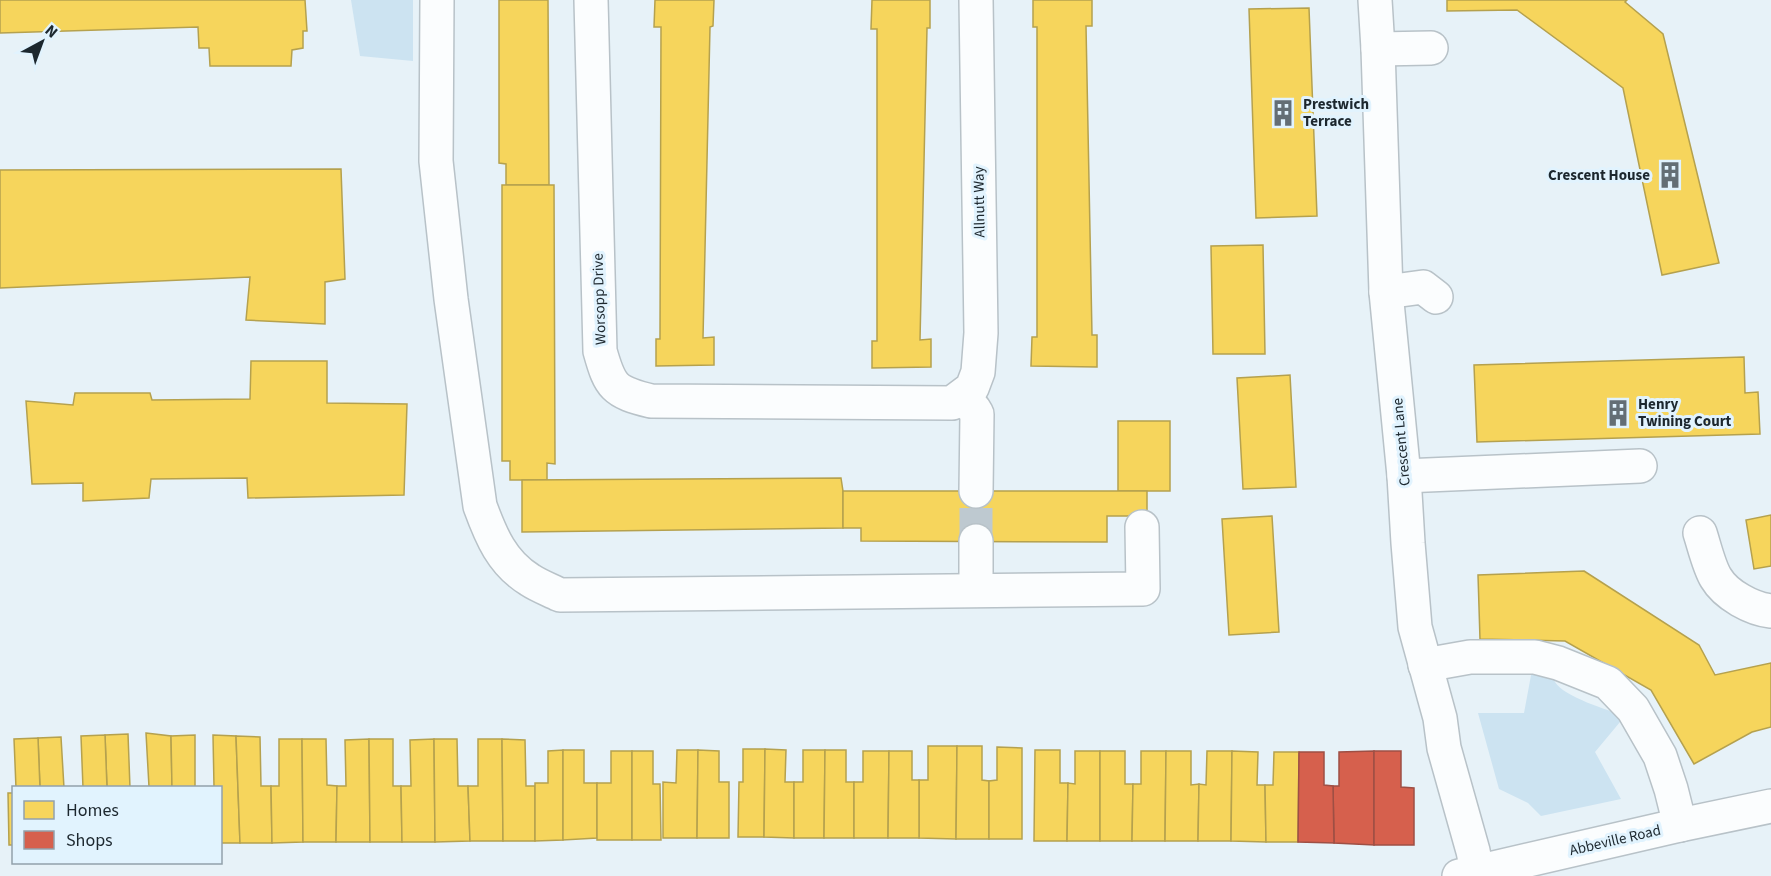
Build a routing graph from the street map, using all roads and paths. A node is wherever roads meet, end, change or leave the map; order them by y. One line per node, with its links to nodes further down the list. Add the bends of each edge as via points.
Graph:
1 (437, 0): 16 (street, via 436,161 451,299 480,506 500,552 529,580 560,595)
2 (591, 0): 9 (street, Worsopp Drive, via 600,351 615,387 627,395 651,401 952,403)
3 (976, 0): 9 (street, Allnutt Way, via 981,333 978,372 972,388)
4 (1374, 0): 6 (street, Crescent Lane)
5 (1431, 48): 6 (street)
6 (1378, 49): 7 (street, Crescent Lane)
7 (1386, 292): 8 (street, via 1423,287); 11 (street, Crescent Lane)
8 (1436, 297)
9 (962, 397): 12 (street, via 977,414)
10 (1640, 466): 11 (street)
11 (1404, 476): 18 (street, Crescent Lane, via 1415,627)
12 (976, 491)
13 (1142, 527): 16 (street, via 1143,589)
14 (1700, 533): 17 (street, via 1716,578 1735,597 1759,610)
15 (976, 541): 16 (street)
16 (976, 590)
17 (1771, 611)
18 (1425, 664): 20 (street, via 1470,657 1535,657 1608,683 1634,709 1660,756); 21 (street, Crescent Lane, via 1440,717)
19 (1771, 806): 20 (street, Abbeville Road)
20 (1680, 825): 21 (street, Abbeville Road)
21 (1472, 875)

